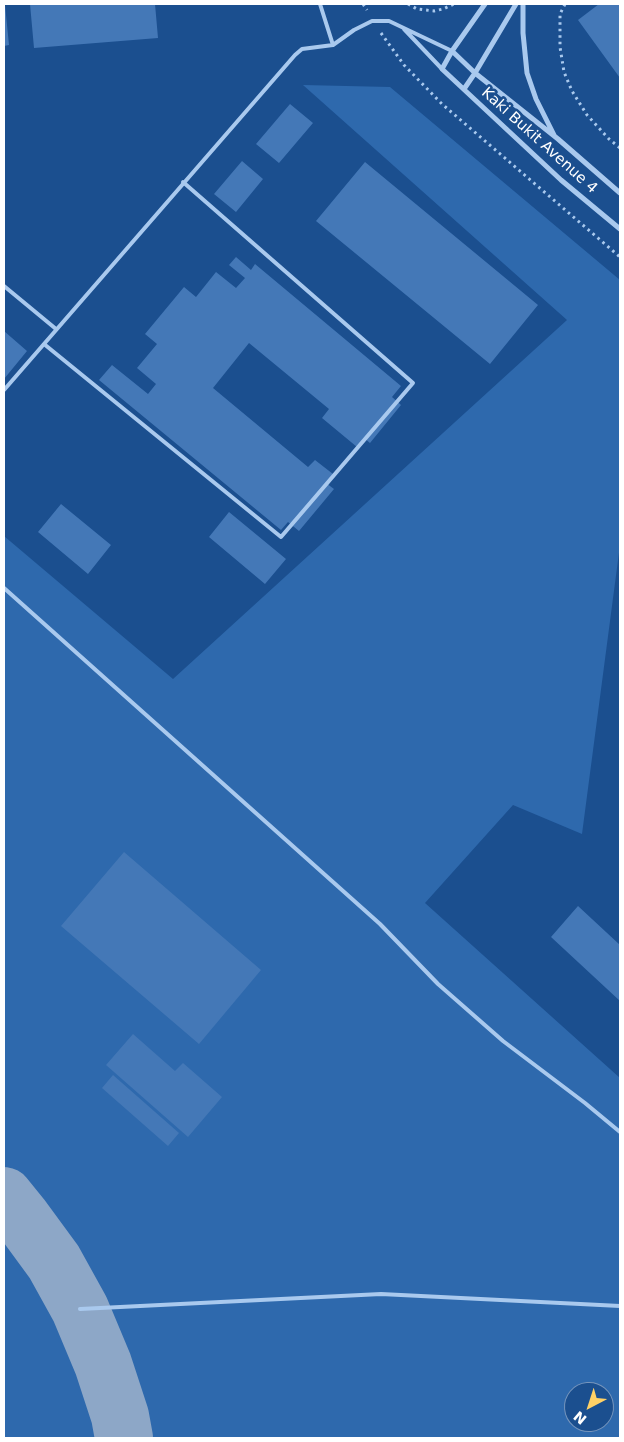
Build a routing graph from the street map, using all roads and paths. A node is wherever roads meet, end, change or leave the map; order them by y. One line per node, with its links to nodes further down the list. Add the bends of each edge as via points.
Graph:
1 (320, 4): 10 (lane)
2 (408, 4): 3 (path, via 434,11)
3 (454, 4)
4 (485, 4): 11 (street)
5 (516, 4): 13 (street, Kaki Bukit Avenue 4)
6 (523, 4): 15 (street, Kaki Bukit Avenue 4, via 527,73)
7 (565, 4): 16 (path, via 560,14 564,72 587,115)
8 (372, 21): 9 (lane, via 389,21); 10 (lane); 20 (path, via 404,65 442,104)
9 (401, 26): 11 (lane); 12 (lane)
10 (333, 45): 17 (lane, via 302,50 295,55)
11 (452, 51): 12 (street); 13 (street, Kaki Bukit Avenue 4)
12 (442, 70): 14 (street, Kaki Bukit Avenue 4)
13 (476, 73): 14 (street, Kaki Bukit Avenue 4); 15 (street, Kaki Bukit Avenue 4)
14 (464, 89): 19 (street, Kaki Bukit Avenue 4, via 561,180)
15 (554, 136): 18 (street, Kaki Bukit Avenue 4)
16 (620, 148)
17 (183, 182): 22 (lane); 23 (lane, via 413,383 281,537)
18 (620, 192)
19 (620, 229)
20 (620, 257)
21 (4, 286): 22 (lane)
22 (56, 329): 23 (lane)
23 (44, 344): 24 (lane)
24 (4, 390)
25 (4, 588): 26 (lane, via 380,924 438,984 503,1041)
26 (620, 1132)
27 (620, 1306): 28 (lane, via 381,1294)
28 (80, 1309)

